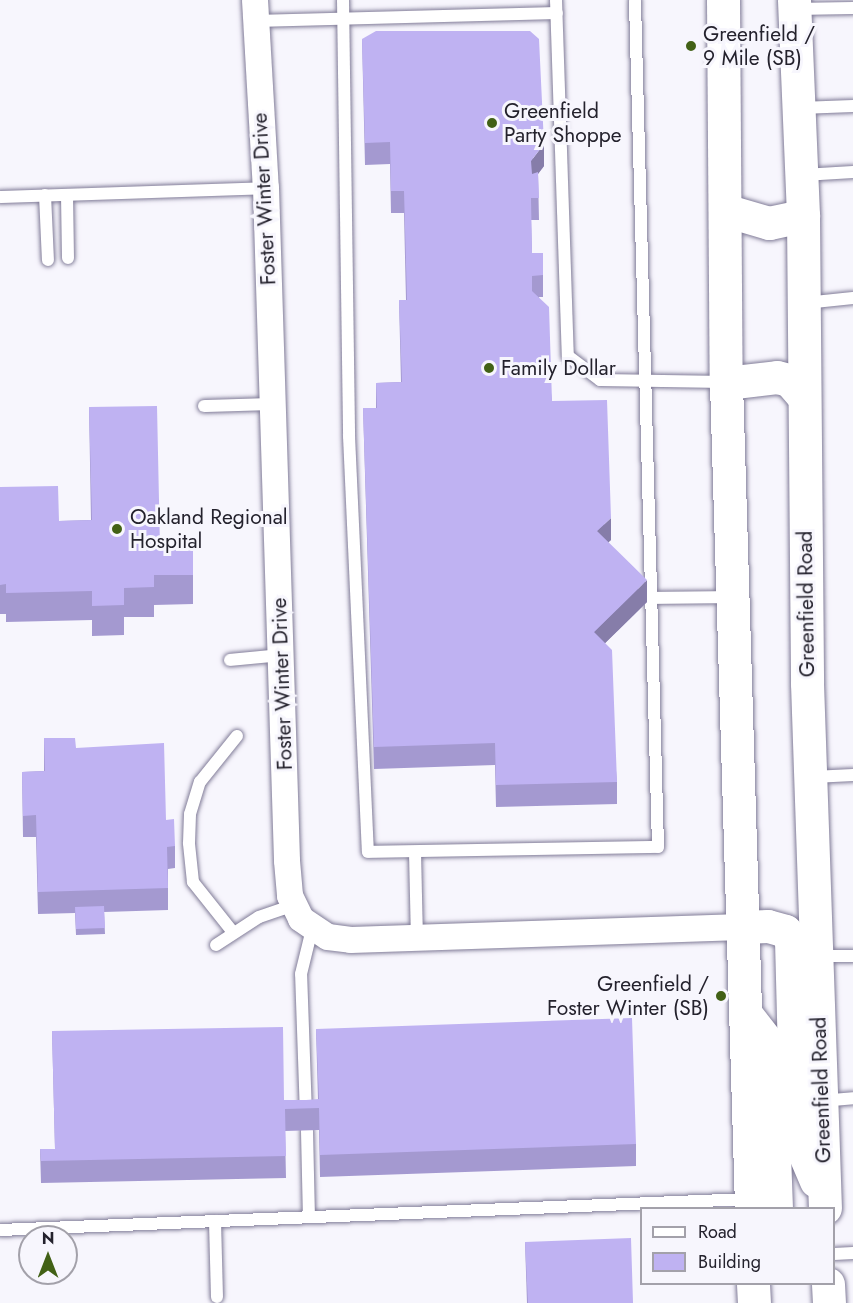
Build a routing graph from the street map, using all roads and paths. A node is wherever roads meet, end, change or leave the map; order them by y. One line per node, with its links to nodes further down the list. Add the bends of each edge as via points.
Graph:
1 (343, 0): 9 (lane)
2 (556, 0): 8 (lane)
3 (635, 0): 24 (lane)
4 (723, 0): 18 (main road)
5 (794, 5): 6 (lane); 11 (main road, Greenfield Road)
6 (853, 8)
7 (255, 11): 9 (lane); 14 (street, Foster Winter Drive)
8 (557, 13): 9 (lane); 24 (lane, via 568,356 600,380)
9 (343, 21): 36 (lane, via 349,436 368,852)
10 (853, 106): 11 (lane)
11 (796, 108): 13 (main road, Greenfield Road)
12 (853, 172): 13 (lane)
13 (800, 175): 19 (main road, Greenfield Road)
14 (266, 188): 16 (lane); 27 (street, Foster Winter Drive)
15 (45, 195): 16 (lane); 17 (lane); 21 (lane)
16 (67, 195): 20 (lane)
17 (0, 197)
18 (728, 211): 19 (main road, via 769,223); 25 (main road)
19 (802, 216): 23 (main road, Greenfield Road)
20 (68, 258)
21 (48, 260)
22 (853, 298): 23 (lane)
23 (801, 303): 26 (main road, Greenfield Road)
24 (645, 381): 25 (lane); 30 (lane)
25 (726, 382): 26 (main road, via 777,377 789,380); 29 (main road)
26 (802, 395): 35 (main road, Greenfield Road)
27 (273, 404): 28 (lane); 31 (street, Foster Winter Drive)
28 (204, 406)
29 (732, 597): 30 (lane); 38 (main road)
30 (651, 598): 36 (lane, via 658,847)
31 (281, 654): 32 (lane); 37 (street, Foster Winter Drive, via 288,882)
32 (230, 660)
33 (237, 736): 40 (lane, via 200,782 190,814 189,843 192,882)
34 (853, 776): 35 (lane)
35 (813, 777): 43 (main road, Greenfield Road)
36 (415, 852): 41 (lane)
37 (294, 906): 39 (street, Foster Winter Drive); 40 (lane)
38 (742, 927): 41 (street); 47 (main road, via 745,1013 771,1045); 48 (main road, via 768,926 785,931 791,940 796,1134)
39 (312, 929): 41 (street, via 351,940); 51 (lane, via 301,974)
40 (232, 932): 42 (lane)
41 (417, 938)
42 (216, 945)
43 (817, 956): 44 (lane); 46 (main road, Greenfield Road)
44 (853, 956)
45 (853, 1098): 46 (lane)
46 (820, 1101): 48 (main road, Greenfield Road)
47 (759, 1205): 49 (lane)
48 (825, 1205)
49 (684, 1207)
50 (640, 1208): 51 (lane)
51 (309, 1217): 52 (lane)
52 (215, 1221): 53 (lane); 58 (lane)
53 (0, 1230)
54 (853, 1253): 55 (lane)
55 (835, 1254)
56 (753, 1285): 59 (main road)
57 (828, 1285): 60 (main road)
58 (217, 1297)
59 (754, 1303)
60 (829, 1303)

